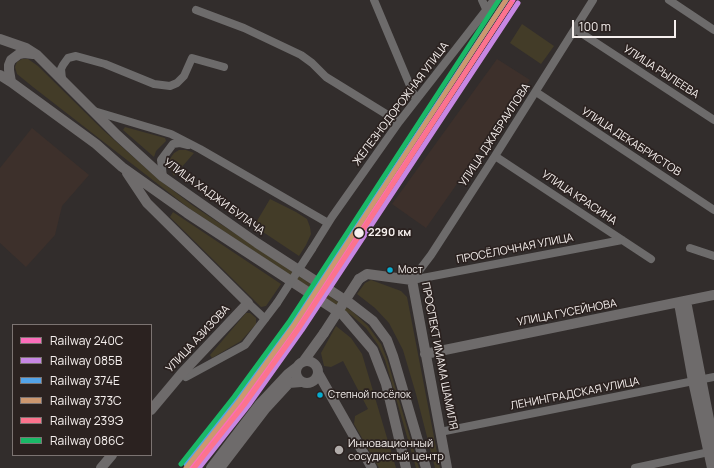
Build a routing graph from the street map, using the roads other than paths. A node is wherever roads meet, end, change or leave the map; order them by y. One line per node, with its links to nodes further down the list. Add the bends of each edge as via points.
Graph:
1 (374, 0): 17 (street)
2 (482, 0): 7 (street)
3 (494, 0): 7 (street, ЖЕЛЕЗНОДОРОЖНАЯ УЛИЦА)
4 (593, 0): 8 (street, УЛИЦА ДЖАБРАИЛОВА)
5 (669, 0): 9 (street)
6 (196, 10): 20 (street, via 244,28 301,55 326,77)
7 (487, 11): 17 (street, ЖЕЛЕЗНОДОРОЖНАЯ УЛИЦА)
8 (575, 29): 16 (street, УЛИЦА ДЖАБРАИЛОВА); 19 (street, УЛИЦА РЫЛЕЕВА)
9 (714, 30)
10 (0, 39): 11 (main road, УЛИЦА ХАДЖИ БУЛАЧА, via 26,48)
11 (37, 55): 14 (main road, УЛИЦА ХАДЖИ БУЛАЧА); 15 (main road, via 24,53 11,60)
12 (224, 67): 14 (street, via 192,58 180,80 173,86 162,86 76,56 68,58 63,65)
13 (0, 75): 15 (main road)
14 (62, 79): 18 (main road, УЛИЦА ХАДЖИ БУЛАЧА)
15 (11, 82): 23 (main road, via 96,144)
16 (536, 92): 22 (street, УЛИЦА ДЖАБРАИЛОВА); 27 (street, УЛИЦА ДЕКАБРИСТОВ)
17 (416, 100): 20 (street, ЖЕЛЕЗНОДОРОЖНАЯ УЛИЦА)
18 (93, 111): 21 (street, via 170,134); 24 (main road, УЛИЦА ХАДЖИ БУЛАЧА)
19 (714, 120)
20 (399, 122): 28 (street, ЖЕЛЕЗНОДОРОЖНАЯ УЛИЦА)
21 (200, 149): 24 (street, via 180,143 173,144 161,160); 28 (street)
22 (496, 156): 29 (street, УЛИЦА КРАСИНА); 34 (street, УЛИЦА ДЖАБРАИЛОВА)
23 (122, 167): 25 (main road); 26 (main road)
24 (163, 177): 61 (main road, УЛИЦА ХАДЖИ БУЛАЧА, via 373,321 387,340)
25 (155, 190): 26 (main road); 60 (main road, via 343,315 374,350 386,384)
26 (147, 202): 37 (main road)
27 (714, 210)
28 (328, 223): 31 (street, ЖЕЛЕЗНОДОРОЖНАЯ УЛИЦА)
29 (622, 240): 33 (street, УЛИЦА КРАСИНА); 34 (street, ПРОСЁЛОЧНАЯ УЛИЦА)
30 (690, 248): 32 (street)
31 (312, 249): 38 (street, УЛИЦА АЗИЗОВА, bridge)
32 (714, 256)
33 (651, 259)
34 (412, 280): 39 (main road, ПРОСПЕКТ ИМАМА ШАМИЛЯ, bridge, via 367,274 359,279); 40 (main road, ПРОСПЕКТ ИМАМА ШАМИЛЯ)
35 (714, 295): 36 (main road, УЛИЦА ГУСЕЙНОВА)
36 (683, 302): 40 (main road, УЛИЦА ГУСЕЙНОВА); 45 (main road)
37 (248, 303): 38 (street); 43 (main road, УЛИЦА АЗИЗОВА)
38 (265, 319): 43 (street, УЛИЦА АЗИЗОВА, via 245,345)
39 (316, 343): 41 (main road); 42 (main road)
40 (425, 354): 51 (main road, ПРОСПЕКТ ИМАМА ШАМИЛЯ)
41 (300, 364): 42 (main road, via 308,361); 46 (main road, via 296,374); 57 (main road, via 259,405)
42 (317, 369): 47 (main road, via 317,376); 48 (main road)
43 (184, 375): 49 (main road, УЛИЦА АЗИЗОВА); 50 (main road, УЛИЦА АЗИЗОВА)
44 (714, 377): 45 (street, ЛЕНИНГРАДСКАЯ УЛИЦА)
45 (697, 381): 51 (street, ЛЕНИНГРАДСКАЯ УЛИЦА); 52 (main road)
46 (301, 382): 47 (main road); 58 (main road, via 289,383 266,408)
47 (312, 382): 48 (main road, via 321,386)
48 (330, 395): 59 (main road)
49 (152, 409)
50 (152, 416)
51 (440, 432): 62 (main road, ПРОСПЕКТ ИМАМА ШАМИЛЯ)
52 (712, 450): 63 (street); 64 (main road)
53 (111, 456): 55 (main road)
54 (117, 456): 56 (main road)
55 (101, 468)
56 (107, 468)
57 (210, 468)
58 (220, 468)
59 (372, 468)
60 (406, 468)
61 (426, 468)
62 (447, 468)
63 (635, 468)
64 (712, 468)

